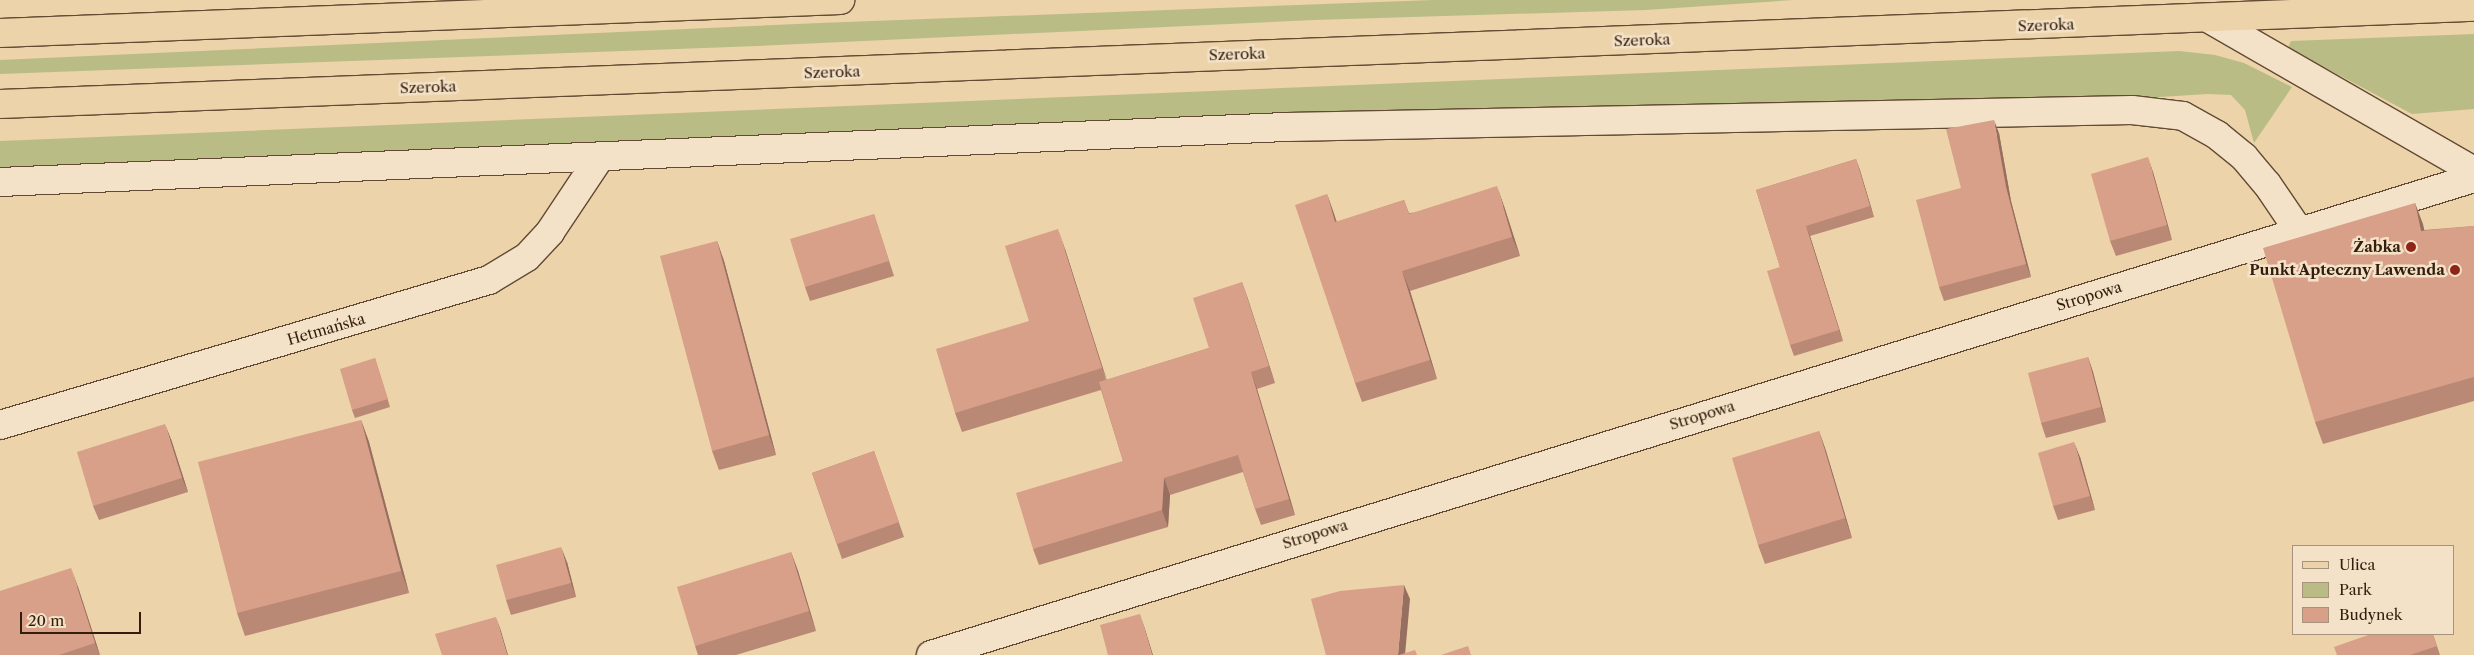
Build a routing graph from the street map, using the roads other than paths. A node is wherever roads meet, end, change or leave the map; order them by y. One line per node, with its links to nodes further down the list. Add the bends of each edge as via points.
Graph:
1 (840, 0): 4 (main road)
2 (2474, 8): 3 (main road, Szeroka)
3 (2208, 18): 5 (main road, Szeroka); 7 (street)
4 (0, 33)
5 (0, 104)
6 (600, 157): 9 (street); 10 (street, via 1286,127 2132,110 2183,116 2217,135 2244,156); 11 (street, Hetmańska, via 544,239 527,257 489,280)
7 (2474, 171)
8 (2474, 178): 10 (street, Stropowa)
9 (0, 182)
10 (2299, 231): 12 (street, Stropowa)
11 (0, 425)
12 (931, 655)

